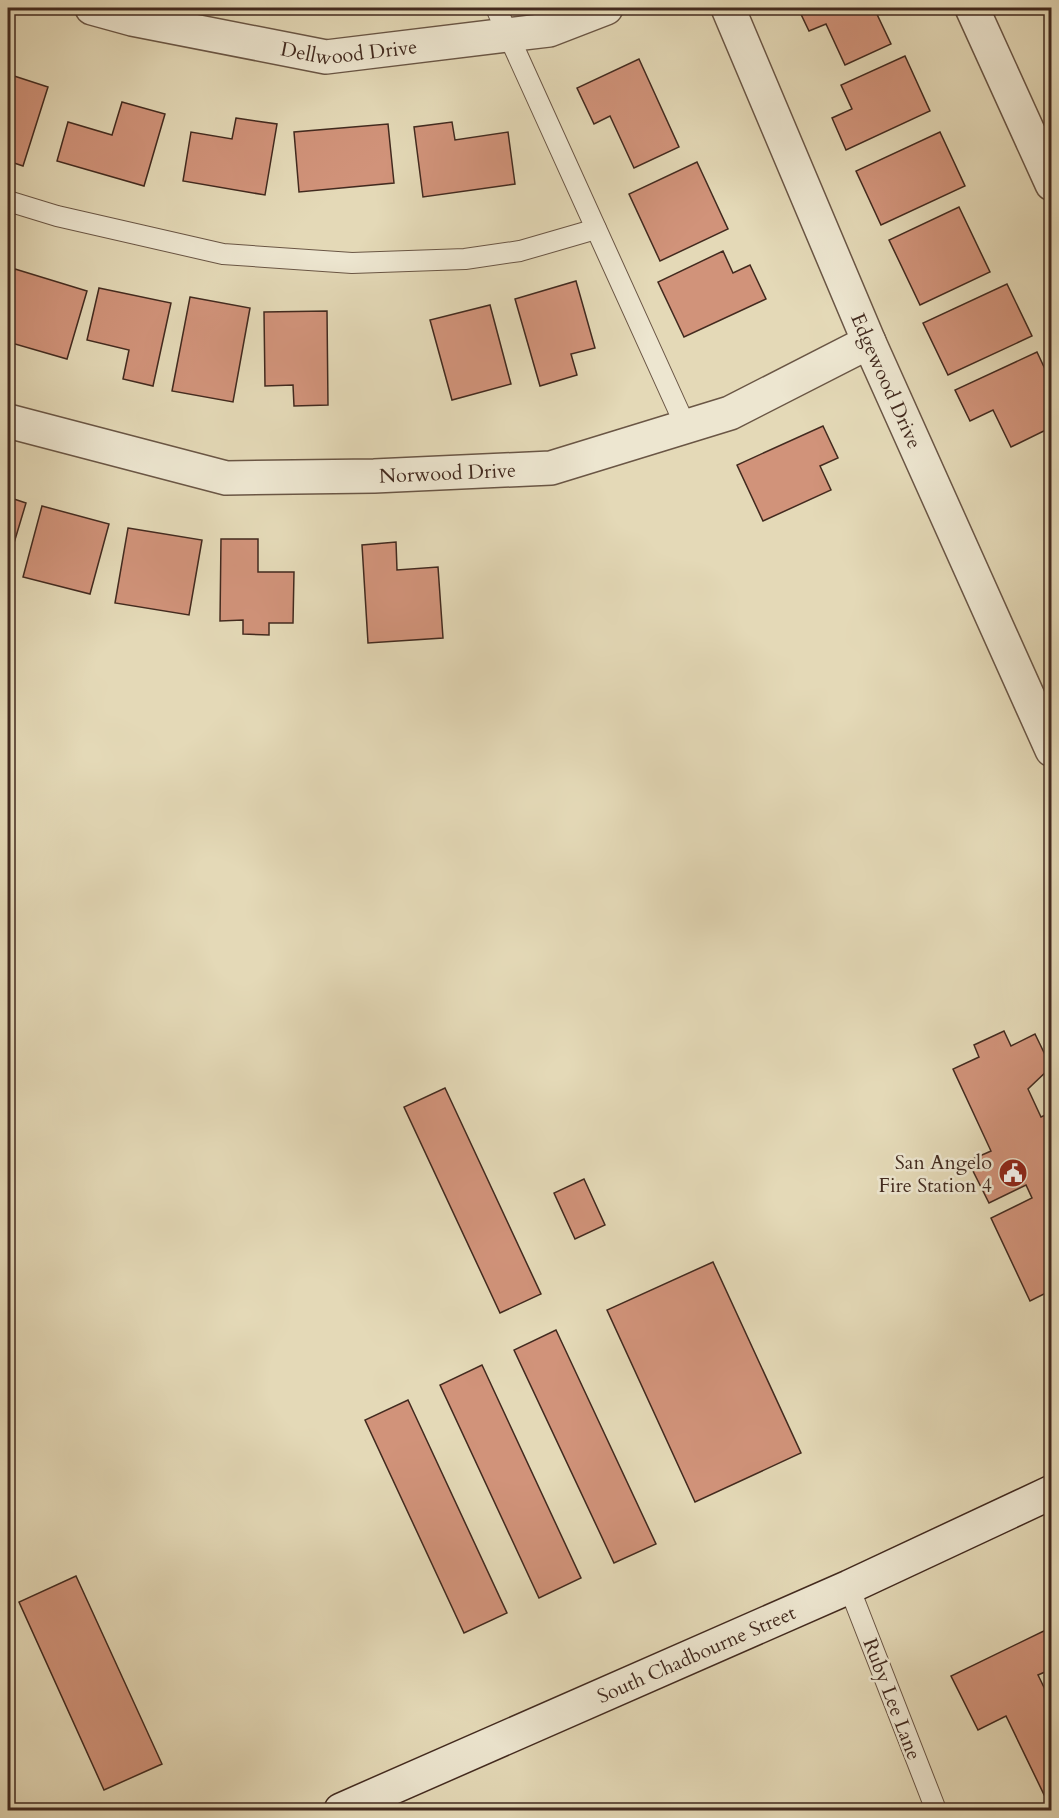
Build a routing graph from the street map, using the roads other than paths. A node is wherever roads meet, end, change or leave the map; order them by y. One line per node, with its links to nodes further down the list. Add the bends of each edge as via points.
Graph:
1 (92, 8): 5 (street, Dellwood Drive)
2 (606, 8): 6 (street, Dellwood Drive, via 549,30)
3 (728, 8): 10 (street, Edgewood Drive)
4 (977, 9): 7 (street)
5 (134, 14): 6 (street, Dellwood Drive, via 326,57)
6 (502, 21): 9 (lane)
7 (1052, 184)
8 (8, 201): 9 (lane, via 223,254 352,263 465,259 520,251)
9 (596, 229): 12 (lane)
10 (869, 342): 12 (street, Norwood Drive, via 730,413); 13 (street, Edgewood Drive)
11 (8, 421): 12 (street, Norwood Drive, via 226,478 551,468)
12 (686, 427)
13 (1052, 750)
14 (1052, 1492): 15 (street, South Chadbourne Street)
15 (849, 1587): 16 (street, South Chadbourne Street); 17 (lane, Ruby Lee Lane)
16 (340, 1810)
17 (936, 1810)

